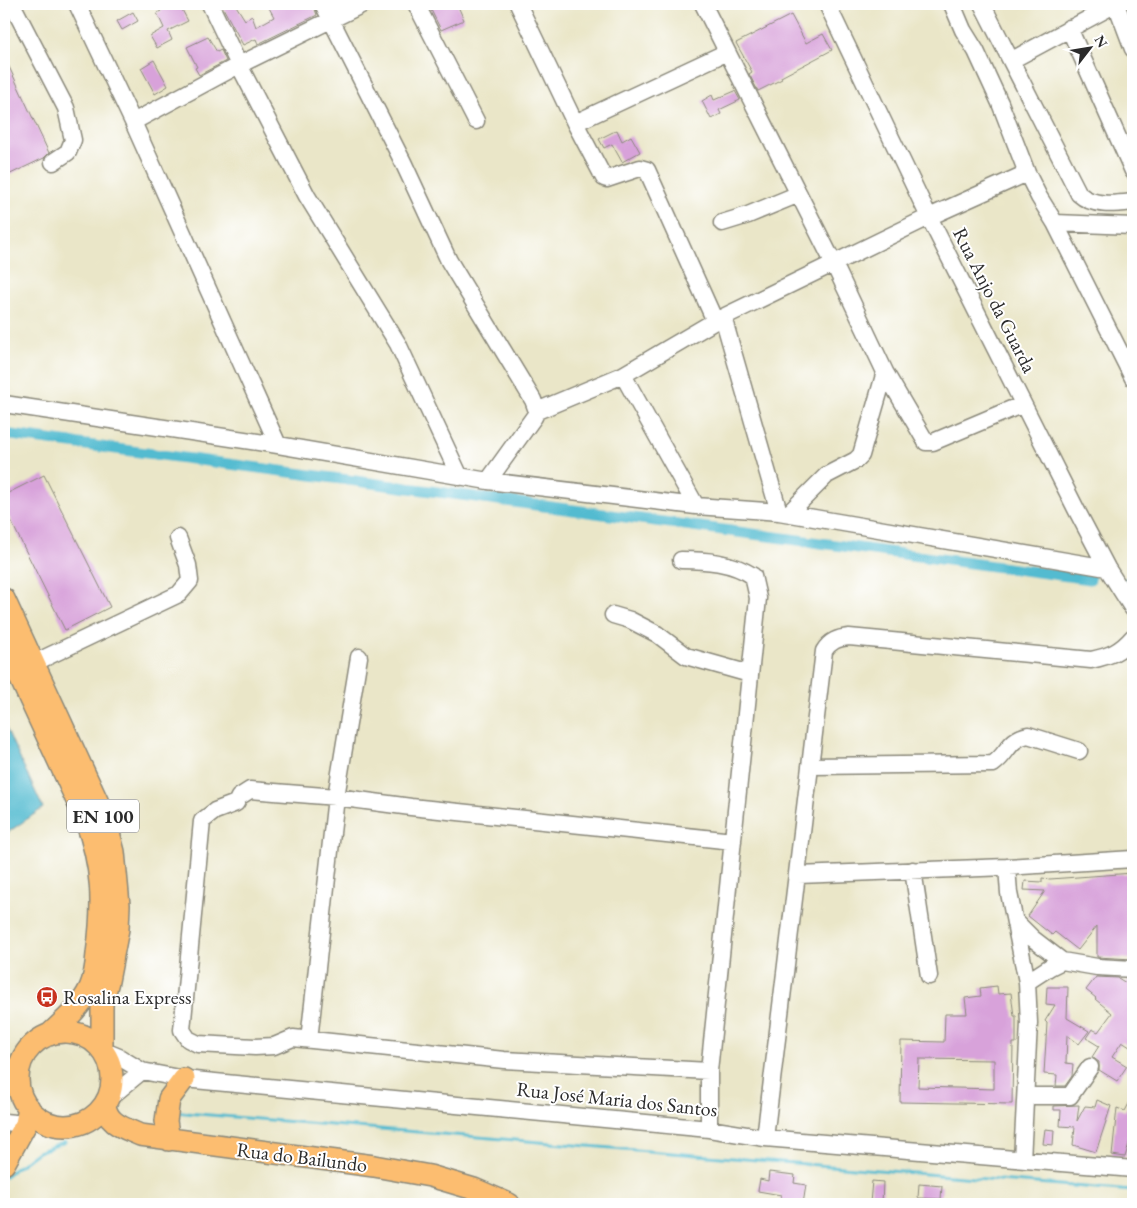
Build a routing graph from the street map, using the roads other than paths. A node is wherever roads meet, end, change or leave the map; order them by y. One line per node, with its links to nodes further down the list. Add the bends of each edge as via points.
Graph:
1 (12, 4): 22 (street, via 66,108 73,140 68,152)
2 (77, 4): 20 (street)
3 (210, 4): 18 (street)
4 (323, 4): 13 (street)
5 (362, 4): 13 (street)
6 (416, 4): 19 (street)
7 (518, 4): 21 (street)
8 (703, 4): 16 (street)
9 (827, 4): 27 (street, Rua Anjo da Guarda)
10 (952, 4): 24 (street, via 1000,102)
11 (982, 4): 17 (street)
12 (1116, 4): 14 (street); 15 (street)
13 (331, 20): 18 (street); 38 (street, via 449,261)
14 (1069, 28): 17 (street); 23 (street)
15 (1133, 48)
16 (727, 52): 21 (street); 25 (street)
17 (1012, 60): 26 (street, via 1078,194 1090,202)
18 (239, 65): 20 (street); 40 (street, via 307,196 398,344)
19 (476, 121)
20 (133, 122): 39 (street)
21 (575, 123): 32 (street, via 604,178 640,168 648,170)
22 (52, 162)
23 (1133, 171)
24 (1027, 173): 27 (street); 29 (street)
25 (799, 194): 28 (street); 31 (street)
26 (1133, 202)
27 (929, 216): 31 (street); 37 (street, Rua Anjo da Guarda)
28 (722, 223)
29 (1055, 223): 30 (street); 35 (street)
30 (1133, 226)
31 (834, 264): 32 (street); 33 (street)
32 (719, 319): 34 (street); 43 (street)
33 (885, 372): 37 (street, via 926,442 933,442); 43 (street, via 861,455 827,475)
34 (623, 375): 38 (street); 42 (street)
35 (1133, 378)
36 (4, 404): 39 (street)
37 (1023, 404): 46 (street, Rua Anjo da Guarda)
38 (537, 411): 41 (street)
39 (278, 445): 40 (street)
40 (460, 477): 41 (street)
41 (488, 481): 42 (street)
42 (696, 506): 43 (street)
43 (784, 513): 46 (street)
44 (178, 538): 53 (street, via 190,581 179,594)
45 (681, 560): 54 (street, via 704,560 742,568 753,576 758,598)
46 (1107, 568): 48 (street, Rua Anjo da Guarda)
47 (4, 599): 53 (main road, EN 100)
48 (1133, 609)
49 (613, 615): 54 (street, via 657,634 686,656)
50 (1133, 637): 56 (street, via 1110,656 1091,660 849,637 832,641 824,651)
51 (4, 643): 68 (main road, EN 100, via 85,818 99,864 102,912 95,972 84,998)
52 (359, 657): 57 (street)
53 (34, 663): 70 (main road, EN 100, via 99,805 114,852 118,928 102,1004)
54 (750, 674): 58 (street)
55 (1079, 752): 56 (street, via 1028,735 1012,741 993,764)
56 (810, 766): 62 (street)
57 (336, 797): 58 (street); 69 (street); 69 (street, via 250,790 236,803 215,811 202,821 182,1030 188,1039 198,1044 255,1047 274,1046 293,1038)
58 (733, 840): 73 (street)
59 (1133, 859): 60 (street)
60 (1007, 867): 61 (street); 63 (street)
61 (913, 870): 62 (street); 66 (street)
62 (798, 875): 81 (street)
63 (1015, 921): 64 (street); 67 (street)
64 (1062, 961): 65 (street); 67 (street)
65 (1133, 969)
66 (929, 976)
67 (1027, 982): 75 (street, via 1030,1023)
68 (49, 1034): 70 (main road, via 78,1034); 77 (main road, EN 100, via 38,1040 22,1060 19,1085)
69 (310, 1040): 73 (street, via 504,1060)
70 (102, 1050): 72 (street, Rua José Maria dos Santos); 76 (main road, EN 100, via 111,1068 111,1089)
71 (1090, 1066): 75 (street, via 1070,1096)
72 (142, 1071): 74 (street, Rua José Maria dos Santos); 76 (street)
73 (709, 1071): 79 (street)
74 (184, 1079): 79 (street, Rua José Maria dos Santos); 80 (main road, via 169,1098)
75 (1026, 1096): 82 (street)
76 (106, 1102): 77 (main road, via 86,1121 74,1125); 80 (main road, Rua do Bailundo, via 106,1113 111,1122 140,1135)
77 (28, 1116): 78 (street); 83 (main road)
78 (4, 1122)
79 (710, 1129): 81 (street, Rua José Maria dos Santos)
80 (168, 1130): 85 (main road, Rua do Bailundo, via 430,1176)
81 (765, 1138): 82 (street, Rua José Maria dos Santos)
82 (1022, 1160): 84 (street, Rua José Maria dos Santos)
83 (4, 1164)
84 (1133, 1169)
85 (509, 1204)

